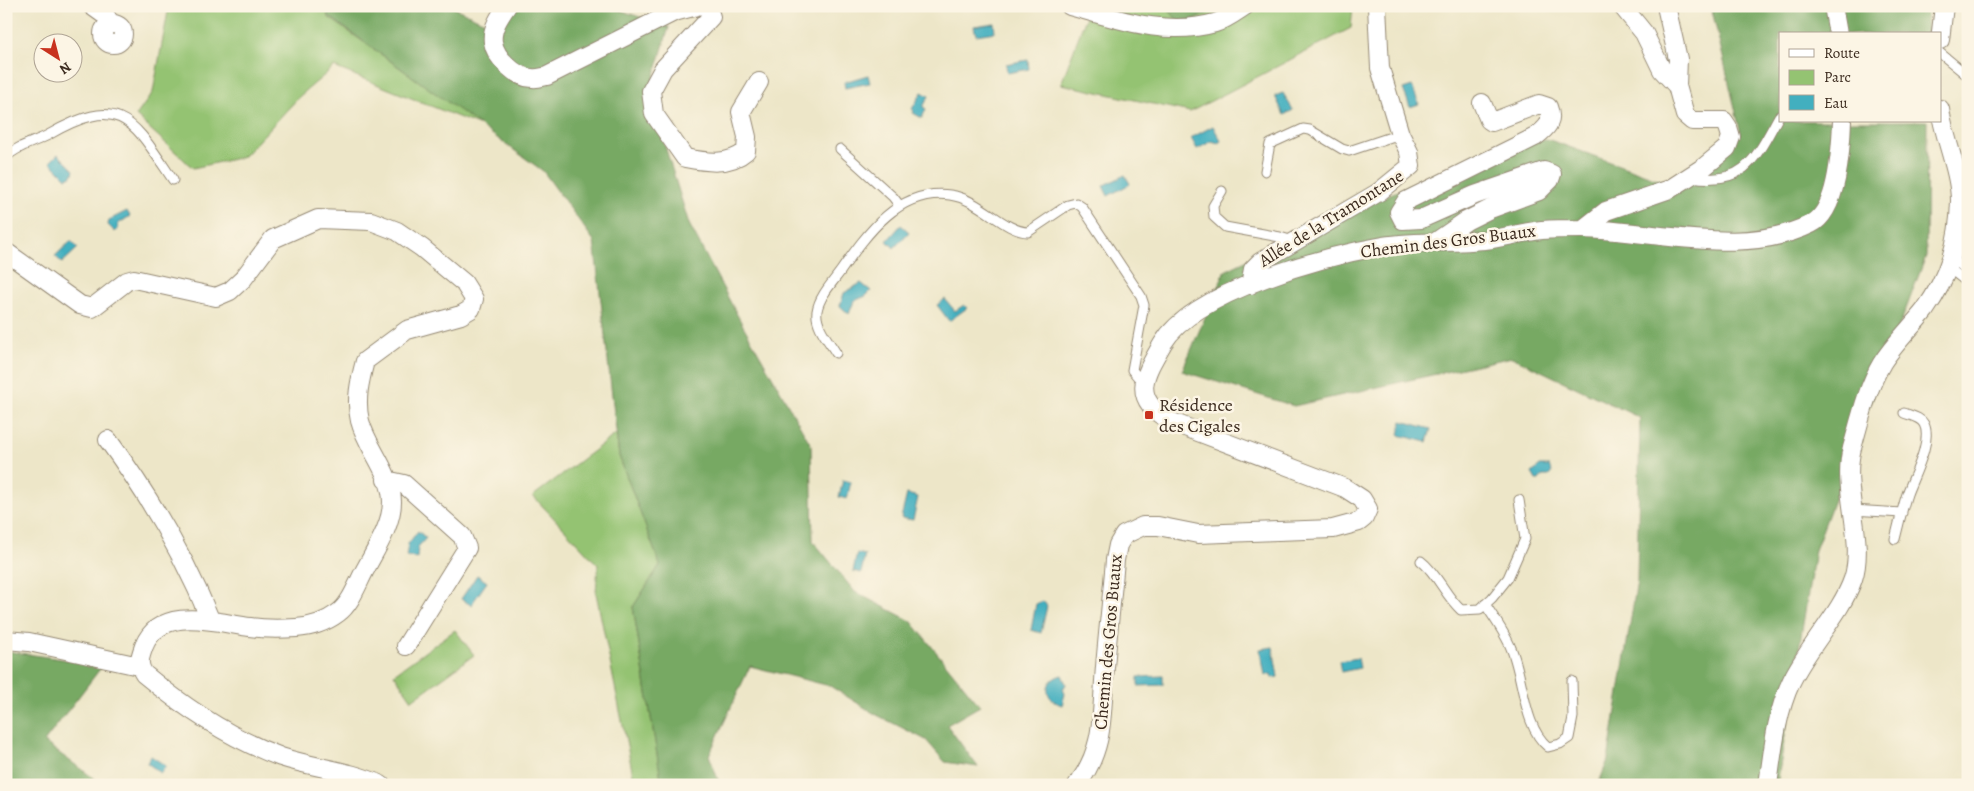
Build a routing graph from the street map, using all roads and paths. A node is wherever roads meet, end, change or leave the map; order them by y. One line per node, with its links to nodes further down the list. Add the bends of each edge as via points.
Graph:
1 (92, 6): 12 (street)
2 (507, 6): 3 (street, via 496,21 493,42 500,58 514,71 530,79 547,76 674,12)
3 (697, 6)
4 (703, 6): 17 (street, via 708,8 712,17 663,68 651,91 654,114 685,158 709,163 738,158 746,151 747,137 741,112)
5 (1070, 6): 6 (street, via 1150,28 1186,29 1216,22)
6 (1246, 6)
7 (1378, 6): 23 (street, Allée de la Tramontane, via 1380,68)
8 (1622, 6): 18 (street, via 1644,33 1662,70)
9 (1666, 6): 18 (street, via 1678,59)
10 (1833, 6): 13 (street)
11 (1944, 6): 14 (street)
12 (111, 24)
13 (1838, 32)
14 (1941, 32)
15 (1942, 55): 16 (lane)
16 (1968, 76)
17 (759, 82)
18 (1677, 86): 28 (street, via 1685,115 1692,120 1724,121 1731,137 1726,148)
19 (1482, 103): 33 (street, via 1492,122 1539,104 1548,107 1551,115 1548,126 1535,137 1406,201 1399,212 1403,220 1420,219 1544,171 1552,174 1539,191 1466,220)
20 (1942, 115): 26 (street)
21 (1779, 116): 28 (lane, via 1756,156 1738,173 1714,180)
22 (1842, 122): 32 (street, Chemin des Gros Buaux, via 1829,207 1814,223 1754,240)
23 (1400, 134): 27 (lane, via 1349,151 1303,128 1270,144); 34 (street, Allée de la Tramontane, via 1411,160 1407,172)
24 (840, 149): 31 (lane)
25 (6, 157): 29 (lane, via 75,120 111,113 128,121 144,137)
26 (1961, 170): 36 (street, via 1958,232)
27 (1265, 171)
28 (1690, 176): 32 (street, via 1670,189 1606,210)
29 (173, 180)
30 (1222, 192): 34 (lane, via 1213,206 1214,217 1225,227)
31 (900, 206): 40 (lane, via 863,239 822,298 817,311 818,320); 41 (lane, via 931,195 950,195 978,205 1014,229 1028,232 1068,206 1076,203 1082,207 1141,296 1143,316 1132,363 1134,374)
32 (1583, 229): 33 (street, Chemin des Gros Buaux, via 1542,230 1485,240)
33 (1437, 241): 39 (street, Chemin des Gros Buaux, via 1384,246 1309,262)
34 (1296, 242): 39 (street, Allée de la Tramontane, via 1256,265)
35 (6, 252): 44 (street, via 80,305 92,308 134,279 216,297 230,291 243,279 273,240 318,219 371,221 397,231 464,283 474,299 471,309 461,315 407,330 365,361 358,390 360,421)
36 (1951, 263): 37 (lane); 38 (lane); 46 (street, via 1925,310 1883,362 1873,380 1848,474)
37 (1968, 271)
38 (1968, 283)
39 (1250, 285): 41 (street, Chemin des Gros Buaux, via 1205,305 1178,324 1165,339)
40 (836, 353)
41 (1143, 383): 57 (street, Chemin des Gros Buaux, via 1148,404 1157,414 1345,488 1362,498 1368,508 1359,522 1333,528 1198,534 1143,526 1124,535 1115,560 1098,748 1088,771)
42 (1904, 413): 47 (lane, via 1920,419 1926,435)
43 (108, 440): 51 (street, via 142,486 195,582)
44 (386, 480): 51 (street, via 392,495 390,515 340,612 319,624 296,628 251,627); 53 (street, via 404,484 462,536 467,548)
45 (1519, 500): 50 (lane, via 1525,539 1508,578)
46 (1852, 510): 47 (lane); 58 (street, via 1856,558 1853,579 1791,681 1776,727)
47 (1902, 513): 48 (lane)
48 (1895, 539)
49 (1421, 561): 50 (lane, via 1461,610 1480,609)
50 (1485, 604): 55 (lane, via 1510,645 1520,672 1532,727 1538,739 1548,747 1569,738 1573,717)
51 (210, 619): 54 (street, via 166,624 148,636)
52 (6, 640): 54 (street)
53 (406, 646)
54 (139, 666): 56 (street, via 162,689 202,718 240,737 281,757 362,776)
55 (1572, 682)
56 (381, 785)
57 (1077, 785)
58 (1768, 785)

